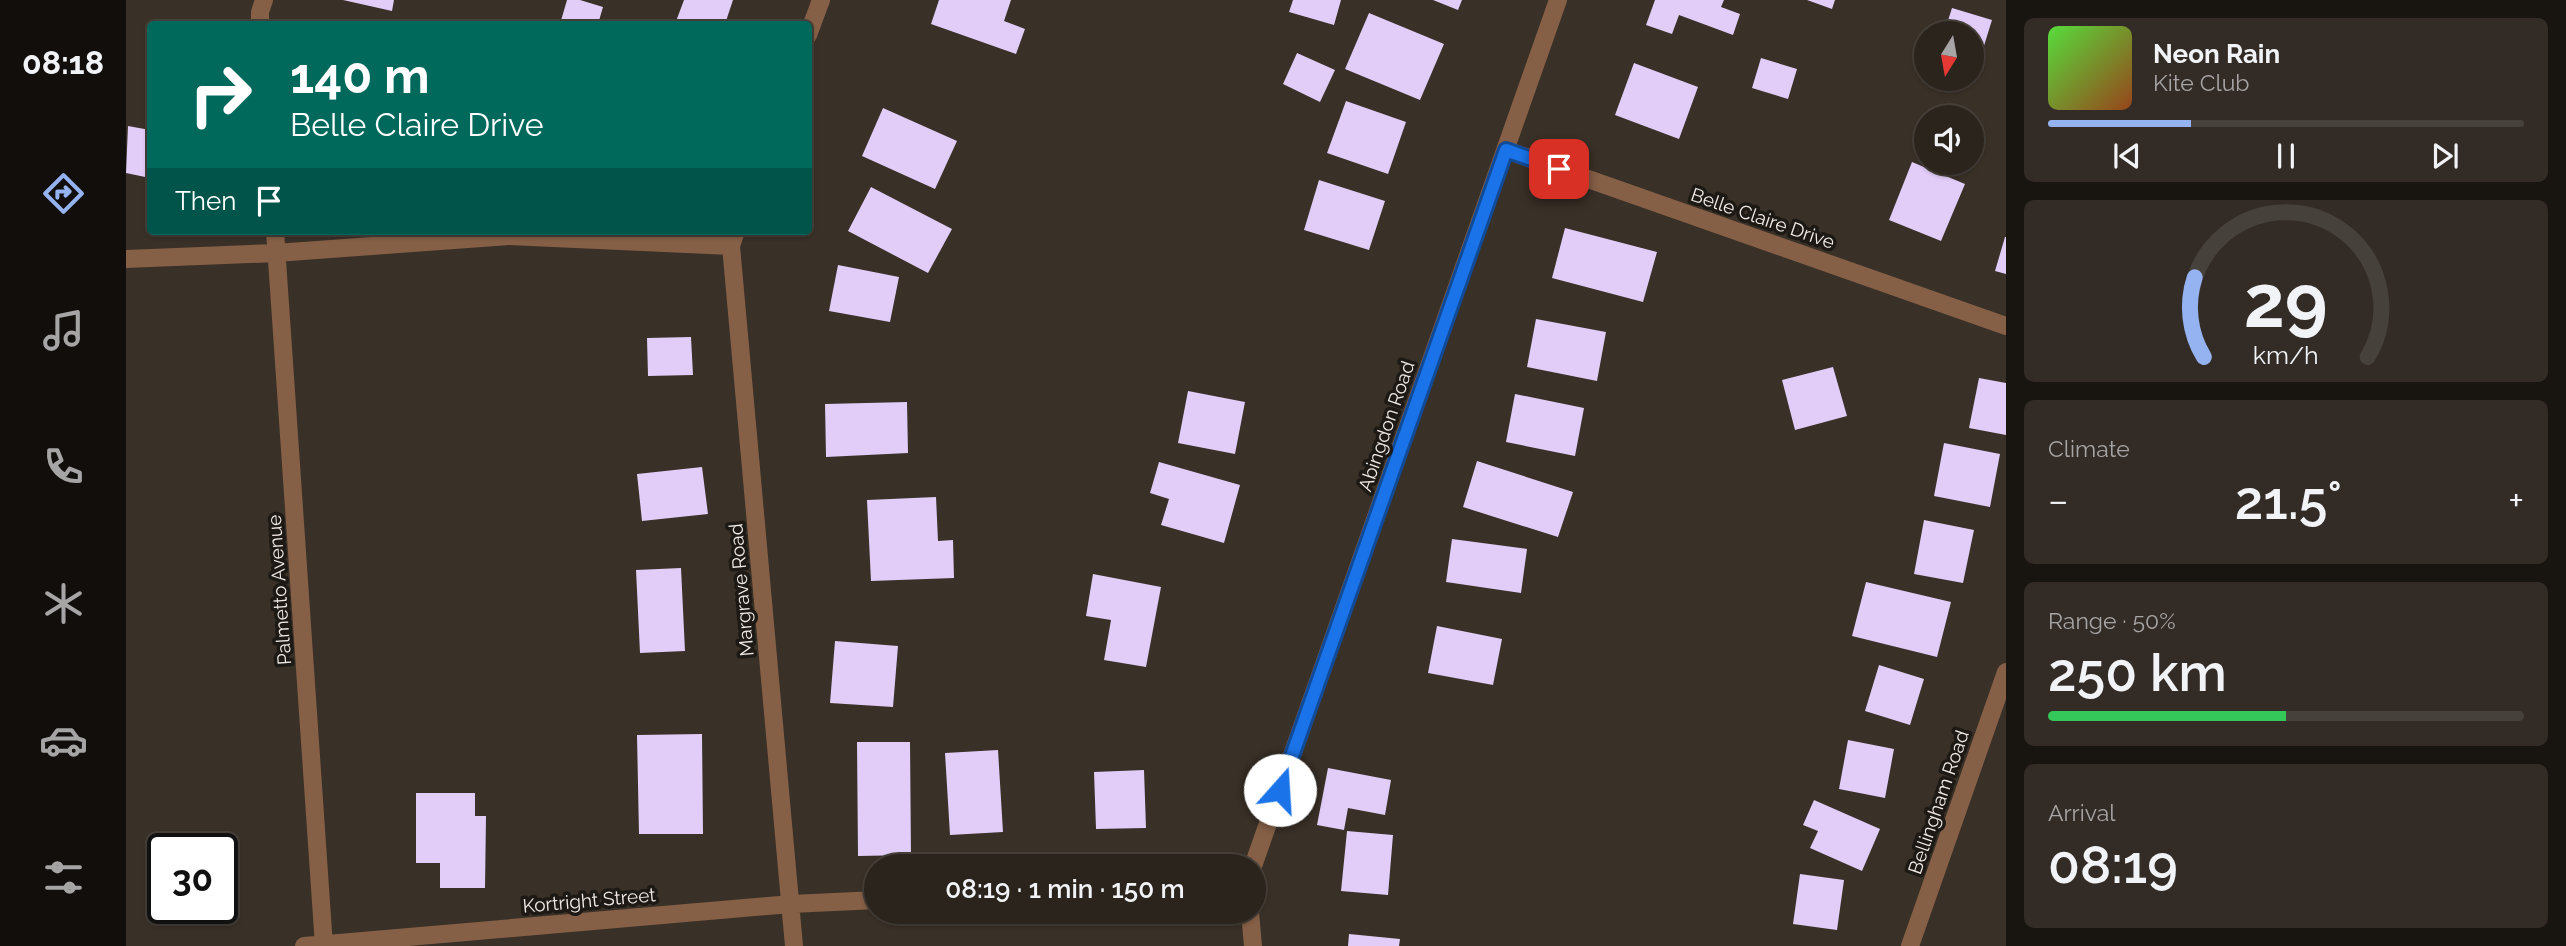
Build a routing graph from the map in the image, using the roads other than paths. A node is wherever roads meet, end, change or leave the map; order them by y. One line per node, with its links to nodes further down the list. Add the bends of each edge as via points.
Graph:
1 (264, 0): 4 (street)
2 (821, 0): 5 (street)
3 (1558, 0): 6 (street, Abingdon Road)
4 (260, 21)
5 (812, 24)
6 (1506, 150): 11 (street, Belle Claire Drive); 13 (street, Abingdon Road)
7 (275, 235): 9 (street, Palmetto Avenue)
8 (733, 238): 9 (street, via 509,236); 15 (street, Margrave Road)
9 (276, 253): 10 (street); 17 (street, Palmetto Avenue)
10 (126, 259)
11 (2006, 326)
12 (2006, 672): 21 (street, Bellingham Road)
13 (1258, 854)
14 (864, 901): 15 (street, Kortright Street)
15 (791, 904): 17 (street, Kortright Street); 19 (street, Margrave Road)
16 (1251, 924): 20 (street)
17 (324, 945): 18 (street, Kortright Street)
18 (304, 946)
19 (794, 946)
20 (1253, 946)
21 (1910, 946)

